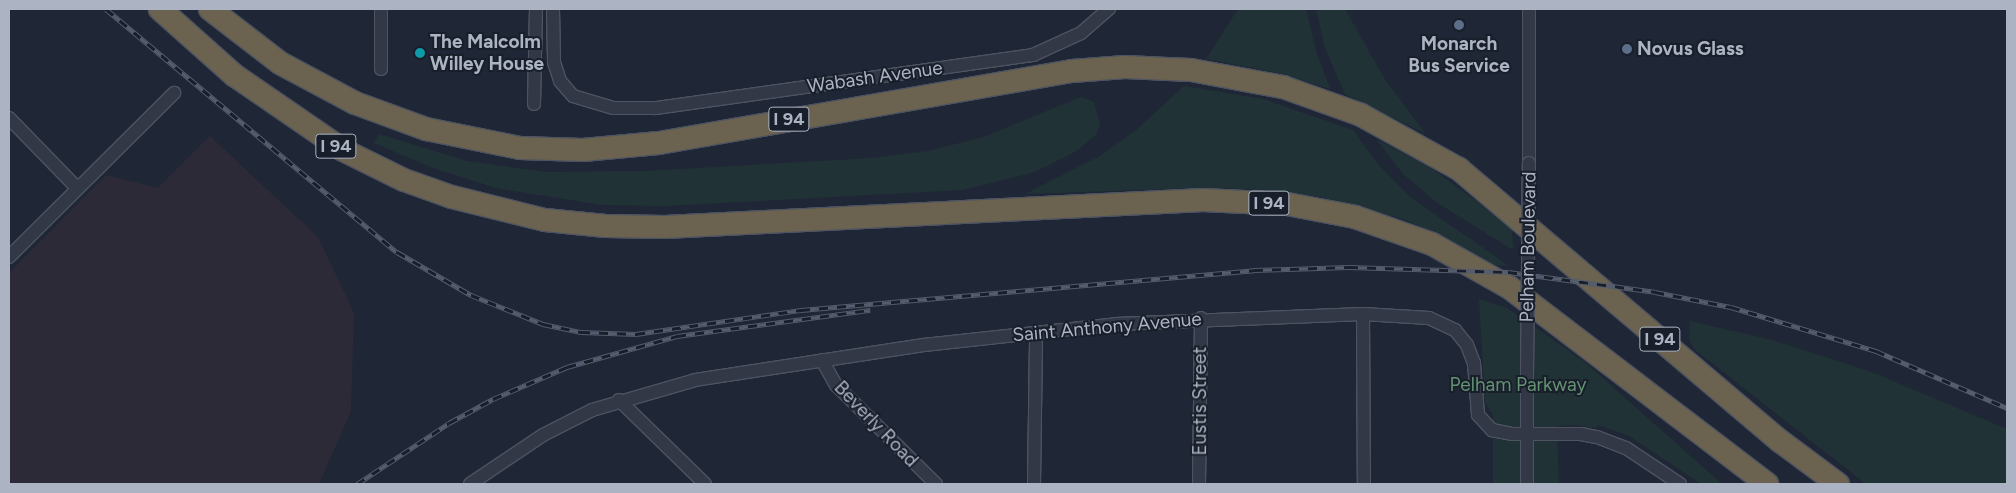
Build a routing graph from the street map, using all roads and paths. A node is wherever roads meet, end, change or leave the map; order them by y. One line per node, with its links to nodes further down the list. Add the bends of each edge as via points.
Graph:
1 (160, 9): 19 (highway, I 94, via 234,75 344,150 404,180 452,197 545,220 665,227 1204,200 1287,204 1355,217 1432,244 1487,274)
2 (210, 9): 31 (highway, I 94, via 280,63 347,99 426,129 520,148 583,150 643,145 1032,77 1134,68 1191,70 1283,86 1336,104 1420,145 1486,189 1780,441)
3 (382, 9): 8 (street)
4 (536, 9): 10 (street)
5 (553, 9): 6 (street, Wabash Avenue, via 554,62 560,82 573,96 613,108 656,108 1033,55 1081,33)
6 (1109, 9)
7 (1529, 9): 20 (street, Pelham Boulevard, bridge)
8 (381, 69)
9 (174, 93): 12 (street)
10 (534, 104)
11 (9, 118): 12 (street)
12 (77, 188): 13 (street)
13 (9, 256)
14 (1363, 314): 15 (street, Saint Anthony Avenue); 20 (street, Saint Anthony Avenue, via 1419,316 1450,327 1467,345 1474,363 1475,405 1480,420 1492,430); 26 (street)
15 (1201, 318): 16 (street, Saint Anthony Avenue); 25 (street, Eustis Street)
16 (1036, 333): 17 (street, Saint Anthony Avenue); 24 (street)
17 (822, 360): 18 (street, Saint Anthony Avenue, via 695,380); 23 (street, Beverly Road, via 836,385)
18 (619, 400): 21 (street, Saint Anthony Avenue, via 543,435); 22 (street)
19 (1691, 425): 29 (highway, via 1709,456); 30 (highway, I 94)
20 (1526, 435): 27 (street, Pelham Boulevard); 28 (street, Saint Anthony Avenue, via 1581,434 1611,442 1626,448)
21 (470, 484)
22 (704, 484)
23 (936, 484)
24 (1034, 484)
25 (1200, 484)
26 (1364, 484)
27 (1526, 484)
28 (1680, 484)
29 (1741, 484)
30 (1767, 484)
31 (1838, 484)

